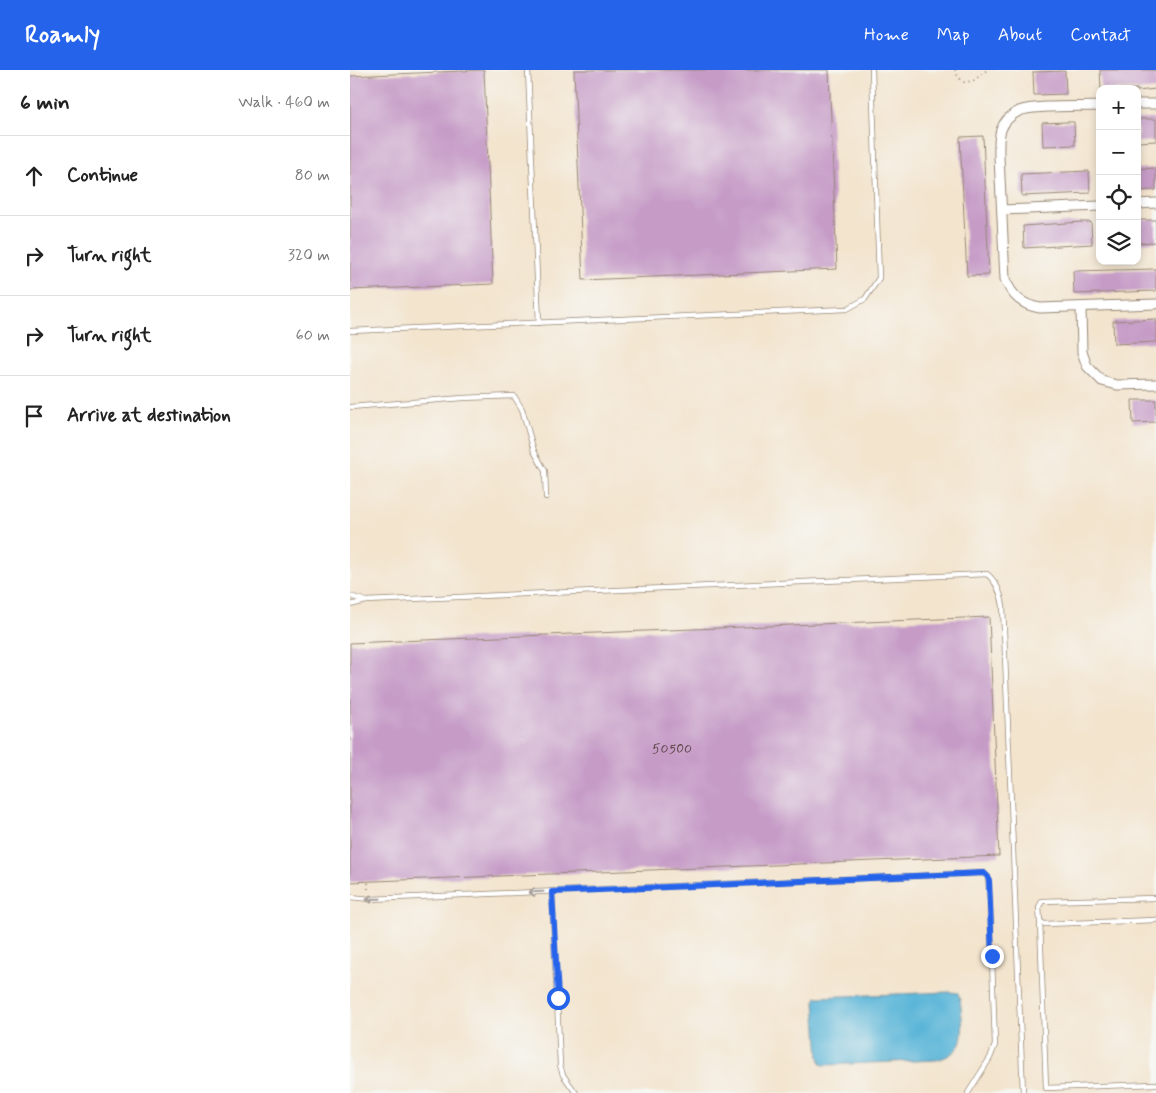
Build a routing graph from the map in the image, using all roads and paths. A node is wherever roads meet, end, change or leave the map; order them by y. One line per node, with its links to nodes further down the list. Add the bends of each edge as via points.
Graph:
1 (528, 70): 14 (lane)
2 (872, 70): 14 (lane, via 880,278 865,299 847,309)
3 (955, 70): 4 (path, via 964,82 973,81)
4 (987, 70)
5 (1141, 104): 6 (street)
6 (1156, 104)
7 (1096, 106): 11 (street, via 1031,108 1010,116 1001,130 999,141)
8 (1156, 203): 9 (street)
9 (1141, 204)
10 (1096, 206): 11 (street)
11 (1002, 210): 13 (street, via 1004,273 1011,292 1024,303 1040,308)
12 (1156, 304): 13 (street)
13 (1081, 308): 16 (street, via 1082,352 1087,366 1102,381 1117,385)
14 (539, 322): 15 (lane)
15 (350, 331)
16 (1156, 384)
17 (350, 407): 18 (lane, via 514,396 545,471)
18 (546, 497)
19 (350, 596): 20 (lane)
20 (366, 600): 21 (lane); 32 (lane, via 987,574 994,579 1003,606)
21 (350, 605)
22 (368, 883): 23 (path)
23 (368, 892)
24 (552, 892): 25 (lane, one-way to 25); 30 (lane, via 560,1065); 31 (lane, via 984,873 988,877 990,901 995,1045)
25 (352, 898)
26 (1156, 898): 28 (lane, via 1042,901 1038,907)
27 (1156, 920): 28 (lane, via 1044,924)
28 (1040, 921): 29 (lane, via 1046,1088)
29 (1156, 1084)
30 (576, 1093)
31 (968, 1093)
32 (1023, 1093)

